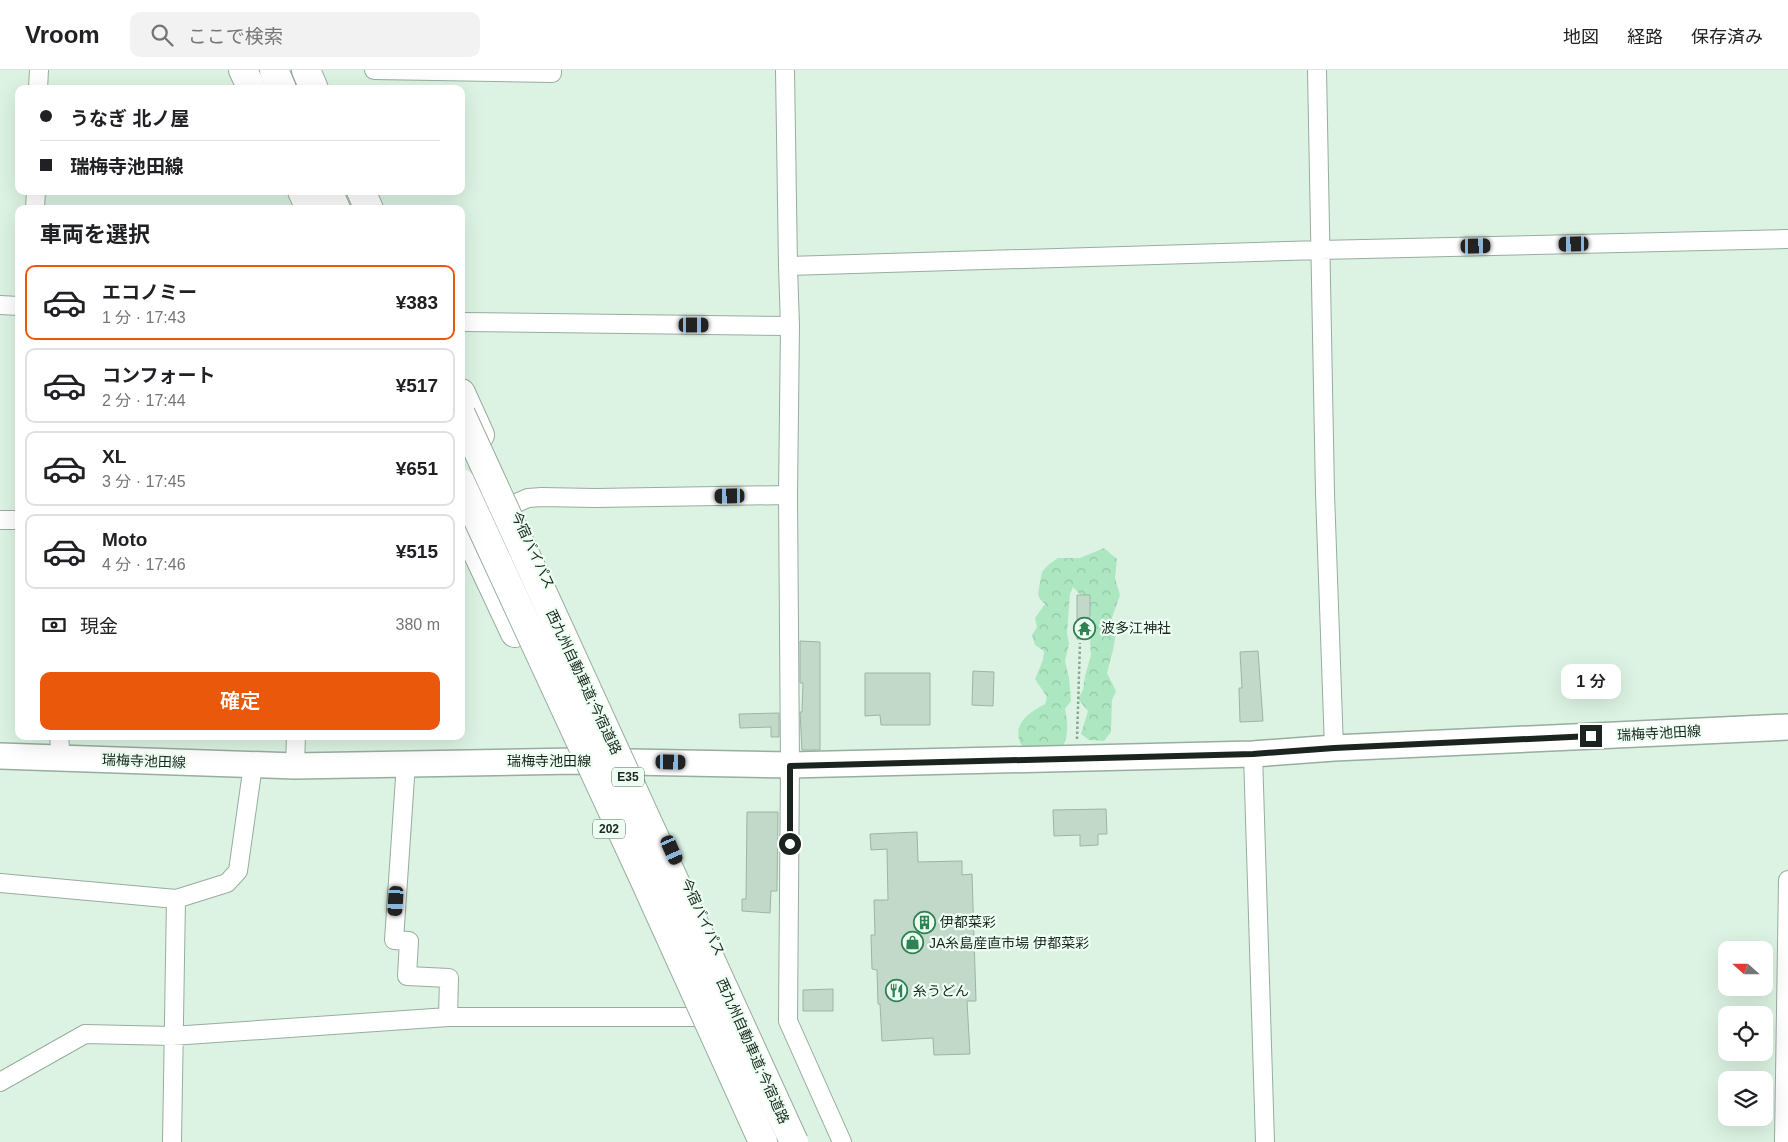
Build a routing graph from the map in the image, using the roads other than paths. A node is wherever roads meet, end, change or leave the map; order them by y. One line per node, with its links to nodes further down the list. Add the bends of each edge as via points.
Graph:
1 (39, 70): 10 (street)
2 (243, 70): 11 (highway)
3 (274, 70): 12 (highway)
4 (306, 70): 13 (highway)
5 (316, 70): 14 (highway)
6 (374, 70): 7 (street, via 552,73)
7 (552, 70)
8 (785, 70): 17 (street)
9 (1317, 70): 16 (street)
10 (38, 85)
11 (250, 85)
12 (280, 85)
13 (312, 85)
14 (323, 85)
15 (1788, 239): 16 (street)
16 (1320, 250): 17 (street); 33 (street)
17 (788, 266): 21 (street)
18 (0, 305): 19 (street)
19 (15, 306)
20 (465, 322): 21 (street)
21 (790, 326): 25 (street)
22 (465, 402): 26 (highway, 今宿バイパス)
23 (465, 423): 53 (highway, 西九州自動車道;今宿道路 / E35, bridge)
24 (465, 492): 52 (highway, 西九州自動車道;今宿道路 / E35, bridge)
25 (788, 495): 26 (street, via 542,497 528,498); 41 (street)
26 (512, 505): 37 (highway, 今宿バイパス)
27 (0, 520): 28 (street)
28 (15, 520)
29 (465, 526): 36 (highway, 202)
30 (1788, 727): 33 (main road, 瑞梅寺池田線)
31 (296, 740): 40 (street)
32 (60, 748): 35 (main road, 瑞梅寺池田線); 39 (main road, 瑞梅寺池田線)
33 (1334, 748): 34 (main road, 瑞梅寺池田線)
34 (1253, 754): 41 (main road, 瑞梅寺池田線); 56 (street)
35 (0, 756)
36 (576, 761): 37 (main road, 瑞梅寺池田線); 38 (main road, 瑞梅寺池田線); 47 (highway, 202, via 644,899)
37 (631, 762): 41 (main road, 瑞梅寺池田線); 54 (highway, 今宿バイパス)
38 (406, 763): 40 (main road, 瑞梅寺池田線); 46 (street, via 394,940 410,941 407,976 449,978)
39 (252, 765): 40 (main road, 瑞梅寺池田線); 44 (street, via 238,871 227,883)
40 (295, 766)
41 (790, 766): 55 (street, via 788,1021)
42 (1788, 880): 45 (street)
43 (0, 883): 44 (street)
44 (176, 899): 48 (street)
45 (1787, 990): 57 (street)
46 (448, 1017): 47 (street); 48 (street)
47 (696, 1017): 51 (highway, 202)
48 (172, 1036): 49 (street, via 85,1034); 50 (street)
49 (0, 1082)
50 (172, 1142)
51 (752, 1142)
52 (762, 1142)
53 (794, 1142)
54 (807, 1142)
55 (842, 1142)
56 (1266, 1142)
57 (1784, 1142)

